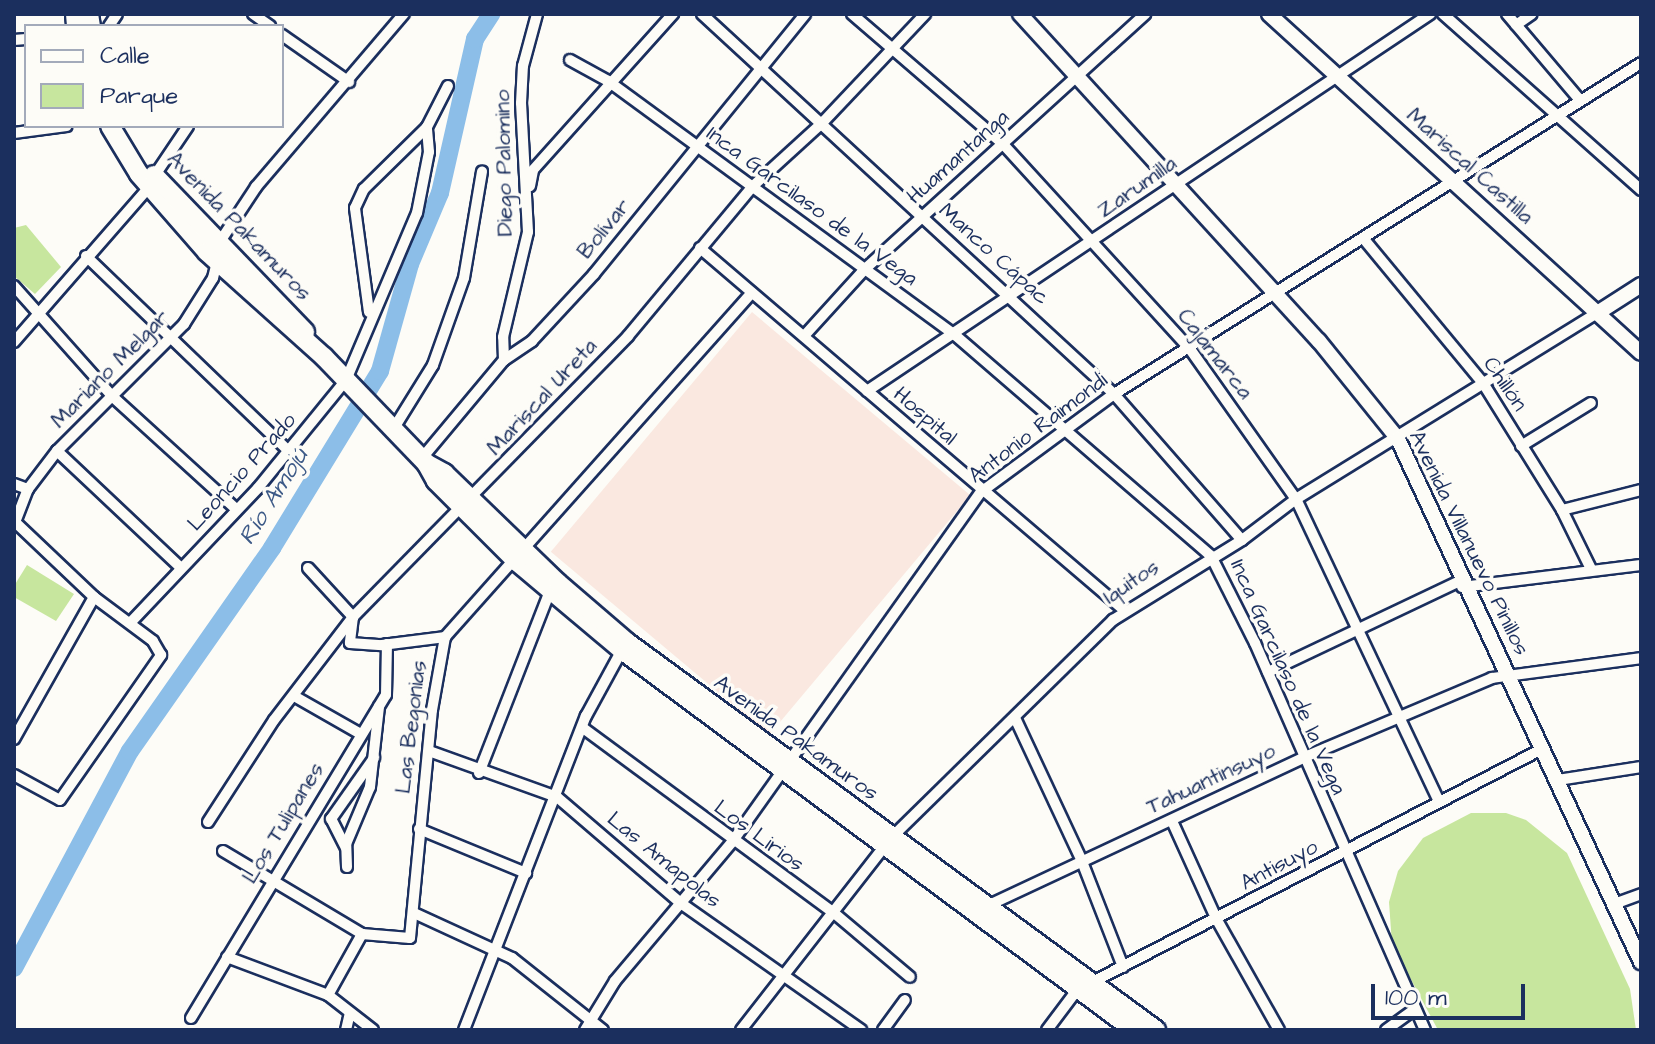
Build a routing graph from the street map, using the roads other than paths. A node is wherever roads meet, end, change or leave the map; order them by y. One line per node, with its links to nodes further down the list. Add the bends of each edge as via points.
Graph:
1 (537, 14): 44 (street, Diego Palomino, via 523,66 521,103)
2 (673, 14): 24 (street)
3 (702, 14): 19 (street, Manco Cápac)
4 (805, 14): 19 (street, Bolívar)
5 (852, 14): 17 (street, Cajamarca)
6 (925, 14): 17 (street, Mariscal Ureta)
7 (1020, 14): 22 (street, Avenida Villanuevo Pinillos)
8 (1145, 14): 22 (street, Huamantanga)
9 (1269, 14): 21 (street, Mariscal Castilla)
10 (1430, 14): 21 (street, Zarumilla)
11 (1443, 14): 28 (street)
12 (1507, 14): 15 (street)
13 (1532, 14): 15 (street)
14 (399, 15): 25 (street)
15 (1516, 25): 27 (street)
16 (284, 36): 25 (street)
17 (893, 49): 29 (street, Mariscal Ureta); 36 (street, Cajamarca)
18 (570, 60): 24 (street, Inca Garcilaso de la Vega)
19 (763, 65): 29 (street, Manco Cápac); 37 (street, Bolívar)
20 (1637, 65): 23 (street); 27 (street, Antonio Raimondi)
21 (1337, 75): 40 (street, Mariscal Castilla); 41 (street, Zarumilla)
22 (1076, 77): 36 (street, Huamantanga); 41 (street, Avenida Villanuevo Pinillos)
23 (1641, 80)
24 (608, 81): 37 (street, Inca Garcilaso de la Vega); 44 (street, via 533,170)
25 (349, 82): 47 (street, via 256,187)
26 (448, 86): 30 (street)
27 (1580, 100): 28 (street, Antonio Raimondi)
28 (1559, 115): 40 (street, Antonio Raimondi); 43 (street)
29 (823, 122): 42 (street, Mariscal Ureta); 45 (street, Manco Cápac)
30 (427, 127): 60 (street, Leoncio Prado, via 429,152 417,213); 60 (street, via 364,189 355,208 370,306)
31 (52, 128): 35 (street)
32 (112, 128): 39 (highway)
33 (125, 128): 39 (highway, Avenida Pakamuros)
34 (187, 128): 39 (street)
35 (14, 133)
36 (1002, 143): 45 (street, Huamantanga); 48 (street, Cajamarca)
37 (695, 147): 42 (street, Inca Garcilaso de la Vega); 68 (street, Bolívar, via 594,274 532,341)
38 (482, 172): 75 (street, via 464,278 433,365)
39 (152, 181): 47 (highway, Avenida Pakamuros); 50 (street); 51 (highway)
40 (1455, 183): 46 (street, Antonio Raimondi); 58 (street, Mariscal Castilla)
41 (1174, 185): 48 (street, Zarumilla); 57 (street, Avenida Villanuevo Pinillos)
42 (753, 186): 49 (street, Mariscal Ureta); 52 (street, Inca Garcilaso de la Vega)
43 (1641, 190)
44 (528, 194): 68 (street, Diego Palomino, via 528,232 503,337)
45 (923, 215): 52 (street, Huamantanga); 56 (street, Manco Cápac)
46 (1363, 238): 57 (street, Antonio Raimondi); 69 (street, Chillón)
47 (218, 242): 51 (street, Mariano Melgar); 67 (highway, Avenida Pakamuros, via 298,322)
48 (1093, 242): 56 (street, Zarumilla); 65 (street, Cajamarca)
49 (700, 248): 55 (street, Hospital); 87 (street, Mariscal Ureta, via 628,336)
50 (86, 256): 59 (street); 63 (street)
51 (217, 262): 63 (street, Mariano Melgar, via 213,278); 67 (highway)
52 (865, 269): 61 (street, Inca Garcilaso de la Vega); 62 (street, Huamantanga)
53 (1641, 285): 58 (street, Iquitos)
54 (14, 286): 59 (street)
55 (752, 293): 62 (street, Hospital); 93 (street)
56 (1012, 295): 61 (street, Zarumilla); 72 (street, Manco Cápac)
57 (1274, 295): 65 (street, Antonio Raimondi); 77 (street, Avenida Villanuevo Pinillos, via 1319,341)
58 (1599, 312): 66 (street, Mariscal Castilla); 69 (street, Iquitos)
59 (37, 314): 64 (street); 73 (street)
60 (365, 334): 70 (street, Leoncio Prado)
61 (955, 335): 71 (street, Zarumilla); 76 (street, Inca Garcilaso de la Vega)
62 (804, 336): 71 (street, Hospital)
63 (170, 340): 73 (street, Mariano Melgar); 80 (street)
64 (14, 342)
65 (1190, 349): 72 (street, Antonio Raimondi); 86 (street, Cajamarca)
66 (1641, 353)
67 (324, 357): 70 (highway, Avenida Pakamuros)
68 (504, 360): 81 (street, Bolívar)
69 (1483, 383): 77 (street, Iquitos); 78 (street, Chillón)
70 (350, 384): 75 (highway, Avenida Pakamuros); 80 (street, Leoncio Prado)
71 (867, 391): 85 (street, Hospital)
72 (1114, 394): 76 (street, Antonio Raimondi); 91 (street, Manco Cápac)
73 (113, 397): 79 (street, Mariano Melgar); 88 (street)
74 (1591, 403): 78 (street)
75 (390, 424): 81 (highway, Avenida Pakamuros)
76 (1062, 431): 85 (street, Antonio Raimondi); 92 (street, Inca Garcilaso de la Vega)
77 (1398, 439): 86 (street, Iquitos); 98 (street, Avenida Villanuevo Pinillos)
78 (1521, 446): 89 (street, Chillón)
79 (57, 451): 83 (street, Mariano Melgar); 95 (street)
80 (290, 452): 88 (street, Leoncio Prado)
81 (424, 460): 87 (highway, Avenida Pakamuros)
82 (14, 484): 83 (street)
83 (28, 489): 90 (street, Mariano Melgar)
84 (1641, 490): 89 (street)
85 (981, 492): 101 (street, Hospital); 122 (street, Antonio Raimondi)
86 (1296, 499): 91 (street, Iquitos); 104 (street, Cajamarca)
87 (468, 504): 93 (highway, Avenida Pakamuros); 102 (street, Mariscal Ureta, via 407,556)
88 (236, 509): 95 (street, Leoncio Prado)
89 (1562, 510): 97 (street, Chillón)
90 (14, 524): 100 (street)
91 (1242, 540): 92 (street, Iquitos)
92 (1211, 556): 101 (street, Iquitos); 109 (street, Inca Garcilaso de la Vega)
93 (521, 558): 99 (highway, Avenida Pakamuros); 105 (street, Las Begonias); 122 (highway, Avenida Pakamuros)
94 (1641, 565): 97 (street)
95 (181, 568): 103 (street, Leoncio Prado)
96 (308, 568): 102 (street)
97 (1591, 569): 98 (street)
98 (1461, 584): 104 (street); 110 (street, Avenida Villanuevo Pinillos)
99 (550, 591): 107 (highway, Avenida Pakamuros); 124 (street)
100 (94, 597): 103 (street); 117 (street)
101 (1125, 611): 113 (street, Iquitos)
102 (353, 617): 106 (street, via 350,643); 111 (street, Mariscal Ureta)
103 (131, 622): 125 (street, via 153,641 160,663 74,786 60,800)
104 (1356, 626): 109 (street); 114 (street, Cajamarca)
105 (445, 637): 106 (street); 119 (street, Las Begonias)
106 (387, 644): 112 (street, Los Tulipanes, via 386,695)
107 (622, 650): 115 (street); 122 (highway, Avenida Pakamuros)
108 (1641, 658): 110 (street, Tahuantinsuyo)
109 (1268, 672): 120 (street, Inca Garcilaso de la Vega)
110 (1508, 674): 114 (street, Tahuantinsuyo); 118 (street, Avenida Villanuevo Pinillos)
111 (294, 696): 116 (street); 130 (street, Mariscal Ureta)
112 (380, 705): 116 (street, Los Tulipanes); 121 (street)
113 (1015, 718): 132 (street, Iquitos); 137 (street)
114 (1399, 719): 120 (street, Tahuantinsuyo); 128 (street, Cajamarca)
115 (583, 728): 127 (street); 133 (street, Los Lirios)
116 (359, 733): 140 (street, Los Tulipanes)
117 (14, 739)
118 (1542, 749): 126 (street, Avenida Villanuevo Pinillos); 128 (street, Antisuyo)
119 (429, 751): 124 (street, Las Amapolas); 131 (street, Las Begonias)
120 (1305, 757): 129 (street, Tahuantinsuyo); 136 (street, Inca Garcilaso de la Vega)
121 (374, 758): 134 (street, via 370,787); 134 (street, via 331,819)
122 (784, 766): 132 (highway, Avenida Pakamuros); 133 (street, Antonio Raimondi)
123 (1641, 767): 126 (street)
124 (479, 773): 127 (street, Las Amapolas)
125 (14, 775)
126 (1558, 780): 143 (street, Avenida Villanuevo Pinillos)
127 (557, 797): 139 (street); 142 (street, Las Amapolas)
128 (1438, 799): 136 (street, Antisuyo)
129 (1172, 821): 137 (street, Tahuantinsuyo); 147 (street)
130 (208, 822)
131 (419, 829): 139 (street); 145 (street, Las Begonias)
132 (889, 841): 144 (highway, Avenida Pakamuros); 146 (street, Iquitos); 155 (highway, Avenida Pakamuros)
133 (732, 842): 142 (street, Antonio Raimondi); 146 (street, Los Lirios)
134 (346, 848): 138 (street)
135 (223, 851): 140 (street)
136 (1344, 854): 147 (street, Antisuyo); 158 (street, Inca Garcilaso de la Vega)
137 (1081, 859): 144 (street, Tahuantinsuyo); 152 (street)
138 (347, 867)
139 (526, 873): 149 (street)
140 (271, 881): 148 (street); 150 (street, Los Tulipanes)
141 (1641, 894): 143 (street)
142 (682, 904): 153 (street, Las Amapolas); 161 (street, Antonio Raimondi, via 615,981)
143 (1614, 904): 151 (street, Avenida Villanuevo Pinillos)
144 (987, 906): 155 (highway, Avenida Pakamuros)
145 (414, 913): 148 (street, Las Begonias, via 415,932 405,940); 149 (street)
146 (834, 913): 153 (street, Iquitos); 154 (street, Los Lirios)
147 (1217, 920): 152 (street, Antisuyo); 172 (street)
148 (362, 934): 156 (street)
149 (496, 948): 161 (street); 162 (street)
150 (227, 957): 156 (street); 160 (street, Los Tulipanes)
151 (1641, 962)
152 (1123, 967): 155 (street, Antisuyo)
153 (783, 975): 166 (street, Iquitos); 167 (street, Las Amapolas)
154 (910, 977)
155 (1084, 987): 169 (street, Antisuyo); 170 (highway, Avenida Pakamuros); 171 (highway, Avenida Pakamuros)
156 (328, 995): 159 (street)
157 (905, 1000): 168 (street)
158 (1414, 1010): 173 (street); 174 (street, Inca Garcilaso de la Vega)
159 (350, 1013): 163 (street); 164 (street)
160 (191, 1018)
161 (588, 1026): 165 (street)
162 (465, 1029)
163 (346, 1030)
164 (373, 1030)
165 (603, 1030)
166 (741, 1030)
167 (861, 1030)
168 (883, 1030)
169 (1047, 1030)
170 (1134, 1030)
171 (1156, 1030)
172 (1279, 1030)
173 (1386, 1030)
174 (1425, 1030)

